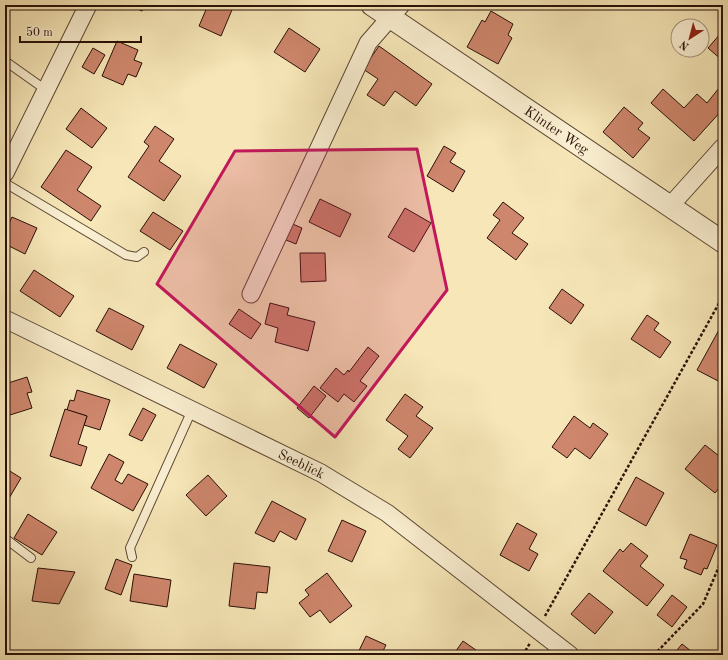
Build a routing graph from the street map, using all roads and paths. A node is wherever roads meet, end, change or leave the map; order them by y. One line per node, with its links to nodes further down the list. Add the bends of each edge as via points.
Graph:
1 (88, 5): 5 (street)
2 (372, 5): 3 (street, Klinter Weg)
3 (396, 12): 9 (street, Klinter Weg); 12 (street, via 368,43)
4 (5, 61): 5 (lane)
5 (46, 90): 7 (street)
6 (723, 147): 9 (street)
7 (5, 173)
8 (5, 183): 11 (lane, via 126,254 137,257)
9 (670, 206): 10 (street, Klinter Weg)
10 (723, 242)
11 (144, 252)
12 (251, 294)
13 (723, 296): 20 (path)
14 (5, 319): 15 (street, Seeblick)
15 (192, 410): 17 (lane, via 130,548); 20 (street, Seeblick, via 321,473 386,513)
16 (5, 537): 19 (lane)
17 (132, 556)
18 (723, 557): 23 (path, via 704,604)
19 (31, 558)
20 (537, 629): 21 (path); 22 (street, Seeblick)
21 (523, 655)
22 (570, 655)
23 (654, 655)

